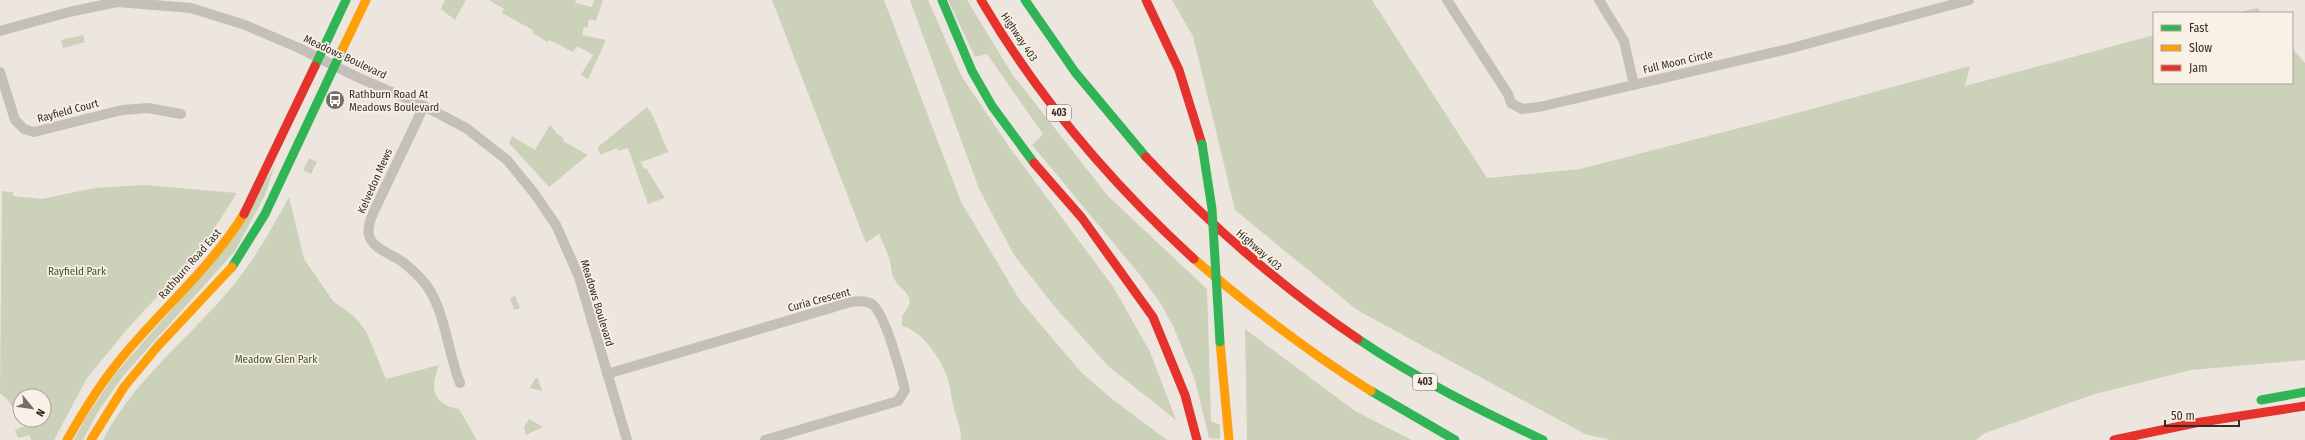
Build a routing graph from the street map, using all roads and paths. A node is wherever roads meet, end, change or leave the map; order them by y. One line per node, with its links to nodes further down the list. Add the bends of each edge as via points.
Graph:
1 (346, 0): 11 (main road, Rathburn Road East)
2 (366, 0): 12 (main road)
3 (942, 0): 28 (main road, via 972,71 992,106 1044,176 1082,218 1152,317 1168,350)
4 (981, 0): 30 (main road, Highway 403 / 403, via 1022,63 1074,133 1110,175 1187,254 1244,304 1292,340 1371,393)
5 (1025, 0): 31 (main road, Highway 403 / 403, via 1072,70 1141,153 1183,199 1256,264 1314,310 1397,365 1472,407)
6 (1146, 0): 29 (main road, bridge, via 1180,68 1202,144 1212,209)
7 (1447, 0): 14 (street, Full Moon Circle, via 1508,94 1510,103 1522,109)
8 (1599, 0): 14 (street, via 1624,41)
9 (1969, 0): 14 (street, Full Moon Circle, via 1792,48)
10 (0, 31): 11 (street, Meadows Boulevard, via 91,6 117,2 139,3 191,8 245,25)
11 (317, 58): 12 (street, Meadows Boulevard); 24 (main road, Rathburn Road East, via 250,204 228,240 192,283 124,355 104,381)
12 (335, 66): 15 (street, Meadows Boulevard); 25 (main road, via 266,214 234,265 158,346 124,387)
13 (0, 72): 16 (street, Rayfield Court, via 15,120 24,129 34,132 122,110 148,108)
14 (1634, 85)
15 (424, 106): 17 (street, Meadows Boulevard, via 466,128 507,160 538,198 556,225 579,277); 18 (street, Kelvedon Mews, via 372,215 369,236 376,245 404,263 430,289)
16 (181, 114)
17 (607, 374): 26 (street, Meadows Boulevard); 27 (street, Curia Crescent, via 853,301 872,304 884,323 900,371 905,390 898,401)
18 (460, 383)
19 (2305, 392): 20 (main road)
20 (2251, 402)
21 (2305, 406): 23 (main road)
22 (2200, 412): 23 (main road, via 2153,422)
23 (2142, 433): 32 (main road)
24 (69, 437)
25 (91, 440)
26 (627, 440)
27 (765, 440)
28 (1197, 440)
29 (1228, 440)
30 (1455, 440)
31 (1543, 440)
32 (2114, 440)

